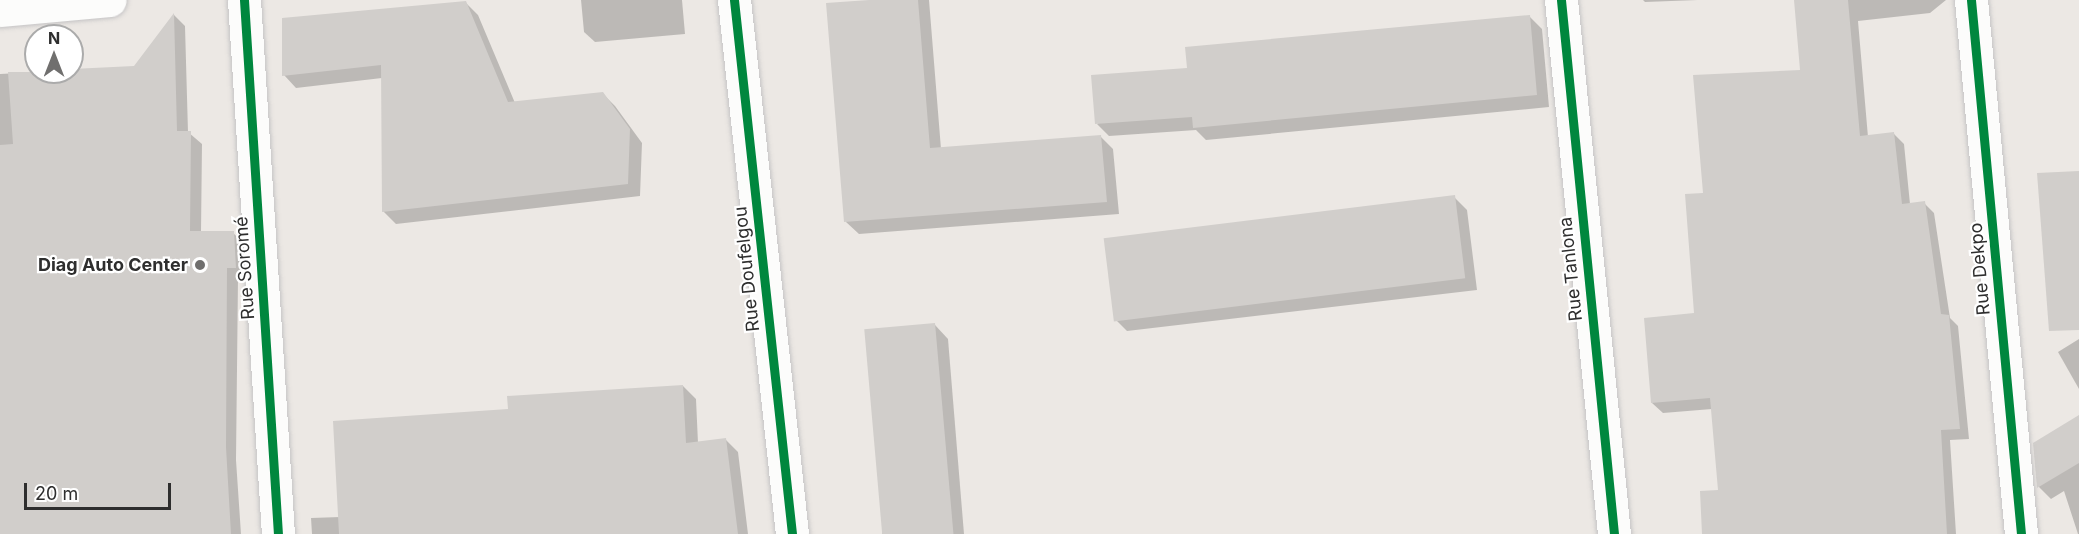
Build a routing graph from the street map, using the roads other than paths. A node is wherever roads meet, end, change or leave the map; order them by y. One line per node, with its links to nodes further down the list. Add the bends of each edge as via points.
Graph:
1 (110, 0): 6 (street)
2 (244, 0): 7 (street, Rue Soromé)
3 (734, 0): 8 (street, Rue Doufelgou)
4 (1561, 0): 9 (street, Rue Tanlona)
5 (1971, 0): 10 (street, Rue Dekpo)
6 (0, 10)
7 (278, 534)
8 (792, 534)
9 (1614, 534)
10 (2021, 534)

